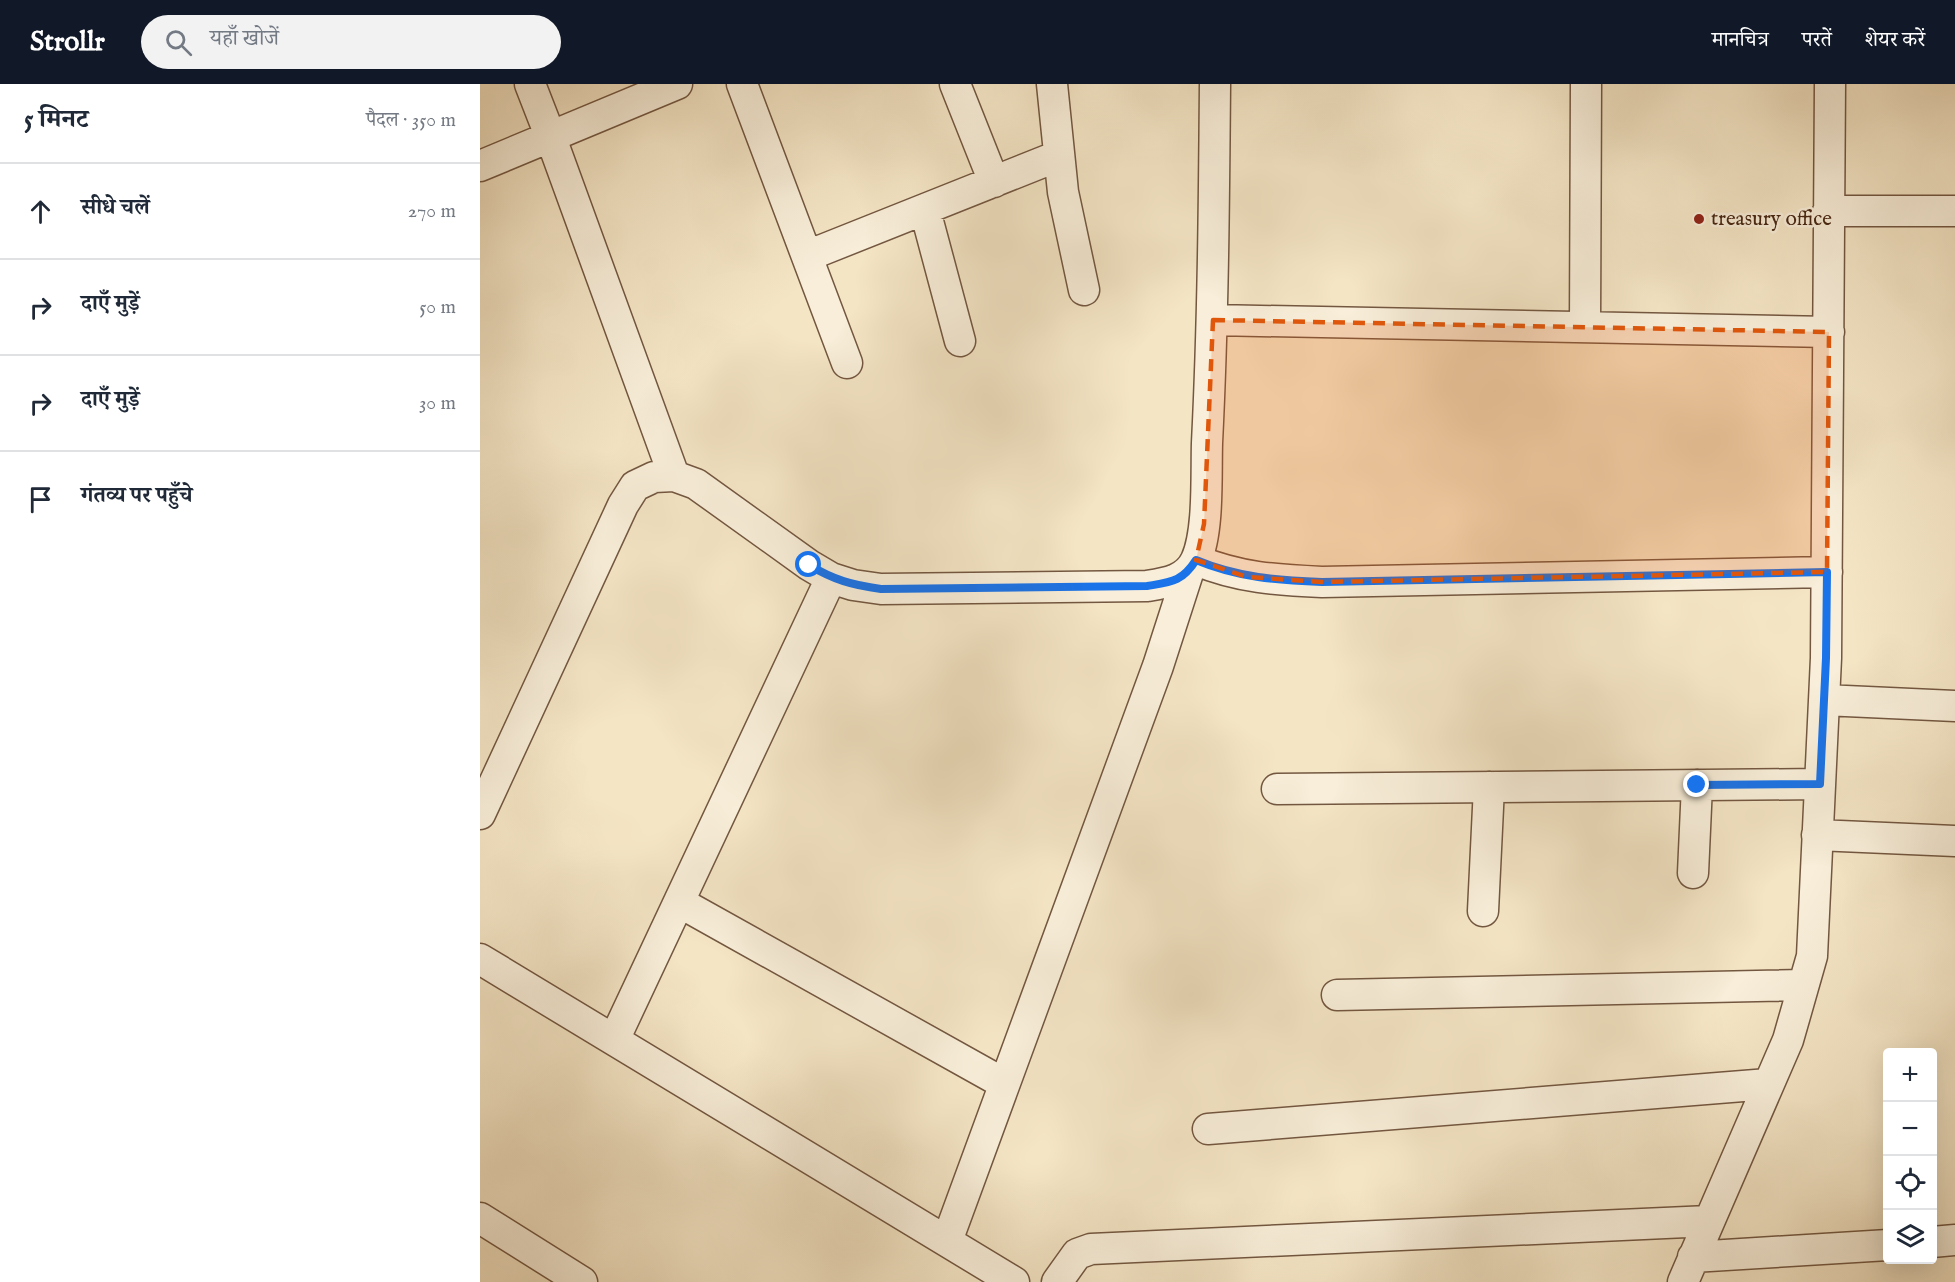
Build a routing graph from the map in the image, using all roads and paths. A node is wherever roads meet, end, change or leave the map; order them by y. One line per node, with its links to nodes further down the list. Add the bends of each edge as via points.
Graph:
1 (530, 84): 9 (street)
2 (677, 84): 9 (street)
3 (742, 84): 16 (street)
4 (956, 84): 12 (street)
5 (1052, 84): 10 (street)
6 (1215, 84): 18 (street)
7 (1586, 84): 19 (street)
8 (1830, 84): 14 (street)
9 (551, 138): 11 (street); 23 (street)
10 (1058, 156): 12 (street); 17 (street)
11 (480, 166)
12 (994, 182): 13 (street)
13 (925, 210): 16 (street); 21 (street)
14 (1828, 211): 15 (street); 20 (street)
15 (1955, 211)
16 (807, 256): 22 (street)
17 (1084, 290)
18 (1213, 320): 19 (street); 24 (street, via 1204,524)
19 (1585, 327): 20 (street)
20 (1829, 332): 25 (street)
21 (960, 341)
22 (847, 363)
23 (674, 476): 26 (street, via 696,484); 33 (street, via 654,477 635,486 623,505)
24 (1192, 566): 25 (street, via 1247,577 1322,582); 26 (street, via 1172,582 1147,586 881,589); 43 (street)
25 (1827, 572): 27 (street)
26 (831, 578): 37 (street)
27 (1824, 700): 28 (street); 29 (street)
28 (1955, 706)
29 (1820, 784): 30 (street); 34 (street)
30 (1697, 785): 31 (street); 36 (street)
31 (1489, 787): 32 (street); 38 (street)
32 (1277, 789)
33 (480, 814)
34 (1817, 835): 35 (street); 40 (street, via 1812,956)
35 (1955, 841)
36 (1693, 873)
37 (679, 902): 42 (street); 43 (street)
38 (1484, 911)
39 (480, 959): 42 (street)
40 (1803, 985): 41 (street); 44 (street, via 1788,1040)
41 (1337, 995)
42 (614, 1040): 49 (street)
43 (1004, 1083): 49 (street)
44 (1768, 1084): 45 (street); 47 (street)
45 (1208, 1129)
46 (480, 1218): 53 (street)
47 (1709, 1221): 52 (street); 55 (street, via 1097,1248 1077,1254)
48 (1955, 1240): 50 (street)
49 (947, 1241): 54 (street)
50 (1937, 1242)
51 (1883, 1246): 52 (street)
52 (1688, 1270)
53 (582, 1282)
54 (1014, 1282)
55 (1057, 1282)

